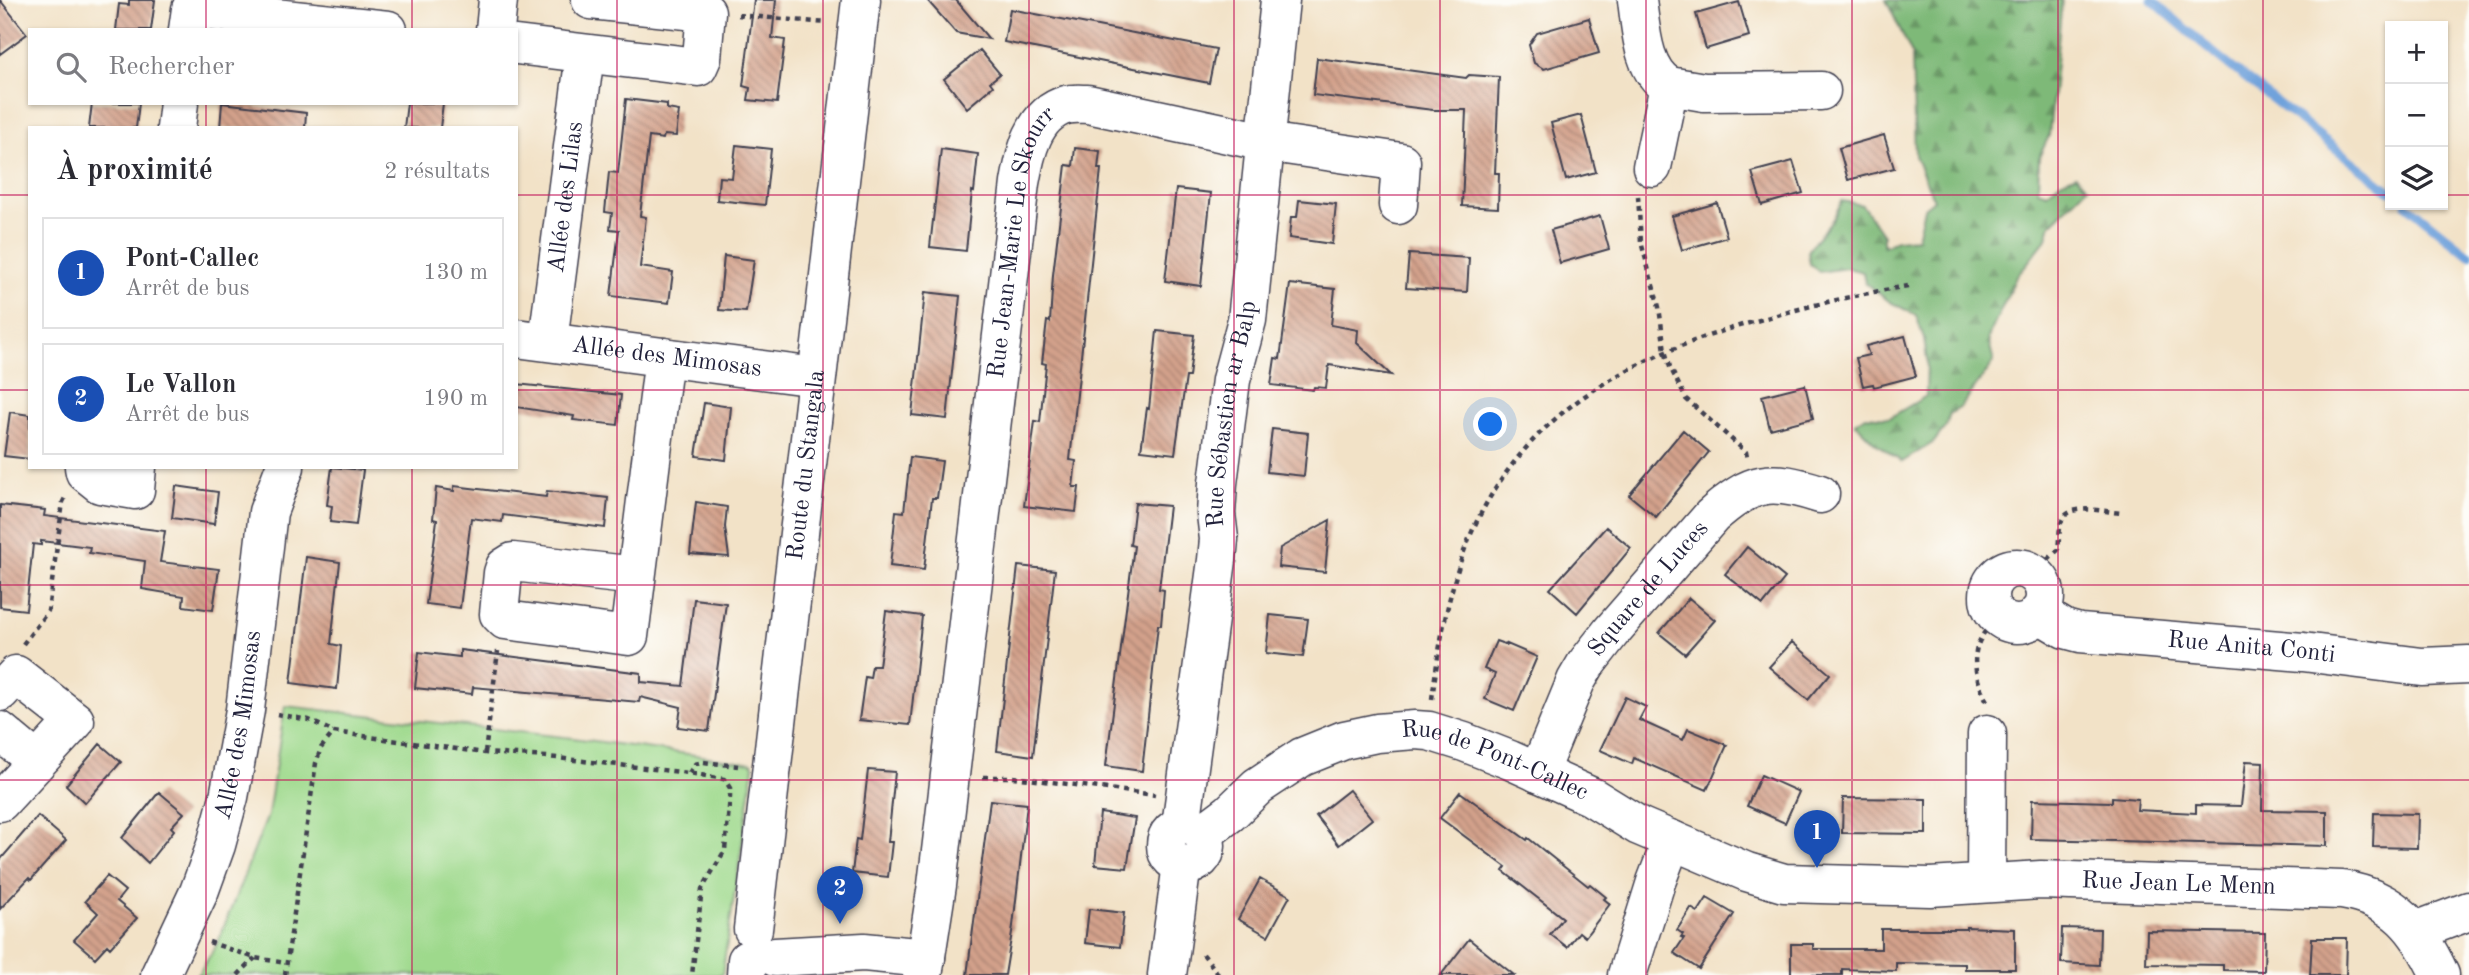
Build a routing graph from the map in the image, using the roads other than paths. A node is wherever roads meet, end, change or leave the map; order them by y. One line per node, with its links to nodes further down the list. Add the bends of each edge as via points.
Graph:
1 (498, 0): 8 (street)
2 (590, 0): 10 (street, via 706,12 702,58 698,67)
3 (1280, 0): 15 (street, Rue Sébastien ar Balp)
4 (1637, 0): 11 (street, via 1651,68)
5 (860, 8): 20 (street, Route du Stangala)
6 (346, 27): 7 (street, via 191,9)
7 (188, 28)
8 (495, 28)
9 (518, 45): 10 (street)
10 (585, 54): 18 (street, Allée des Lilas)
11 (1669, 86): 12 (street, via 1704,92); 16 (street)
12 (1821, 90)
13 (179, 105): 14 (street)
14 (176, 126)
15 (1265, 142): 17 (street, Rue Jean-Marie Le Skourr, via 1401,162); 34 (street, Rue Sébastien ar Balp, via 1247,320 1231,380 1218,483 1219,539); 41 (street, Rue Jean-Marie Le Skourr, via 1088,104 1052,111 1032,136 1020,183)
16 (1645, 178)
17 (1398, 205)
18 (532, 340): 19 (street, Allée des Mimosas)
19 (664, 357): 20 (street, Allée des Mimosas); 25 (street)
20 (816, 377): 40 (street, Route du Stangala, via 763,841)
21 (137, 469): 23 (street, via 135,490 100,484)
22 (284, 469): 42 (street, Allée des Mimosas, via 268,512 245,710 229,797 182,933)
23 (85, 470)
24 (1820, 495): 32 (street, Square de Luces, via 1788,484 1770,484 1731,499 1713,516 1586,664)
25 (636, 576): 25 (street, via 629,636 505,620 499,609 503,573 513,562)
26 (2038, 613): 26 (street, via 2045,597 2033,573 2016,568 1993,582 1989,599 1997,616 2014,624 2032,620); 27 (street, Rue Anita Conti, via 2080,633 2422,667)
27 (2469, 665)
28 (8, 683): 31 (street, via 75,721)
29 (0, 731): 31 (street)
30 (1987, 734): 36 (street)
31 (36, 761): 33 (street)
32 (1538, 773): 34 (street, Rue de Pont-Callec, via 1429,732 1377,733 1301,757 1264,781 1230,813); 35 (street, Rue de Pont-Callec)
33 (0, 802)
34 (1187, 831): 43 (street, Rue Sébastien ar Balp)
35 (1672, 840): 37 (street, Rue de Pont-Callec, via 1772,881); 44 (street)
36 (1986, 883): 37 (street, Rue Jean Le Menn, via 1930,887); 39 (street, Rue Jean Le Menn, via 2041,880 2342,890 2369,897 2399,914)
37 (1797, 884)
38 (2469, 911): 39 (street)
39 (2416, 931): 45 (street, Rue Jean Le Menn)
40 (762, 953): 41 (street, via 864,952)
41 (924, 966)
42 (160, 975)
43 (1167, 975)
44 (1627, 975)
45 (2440, 975)

